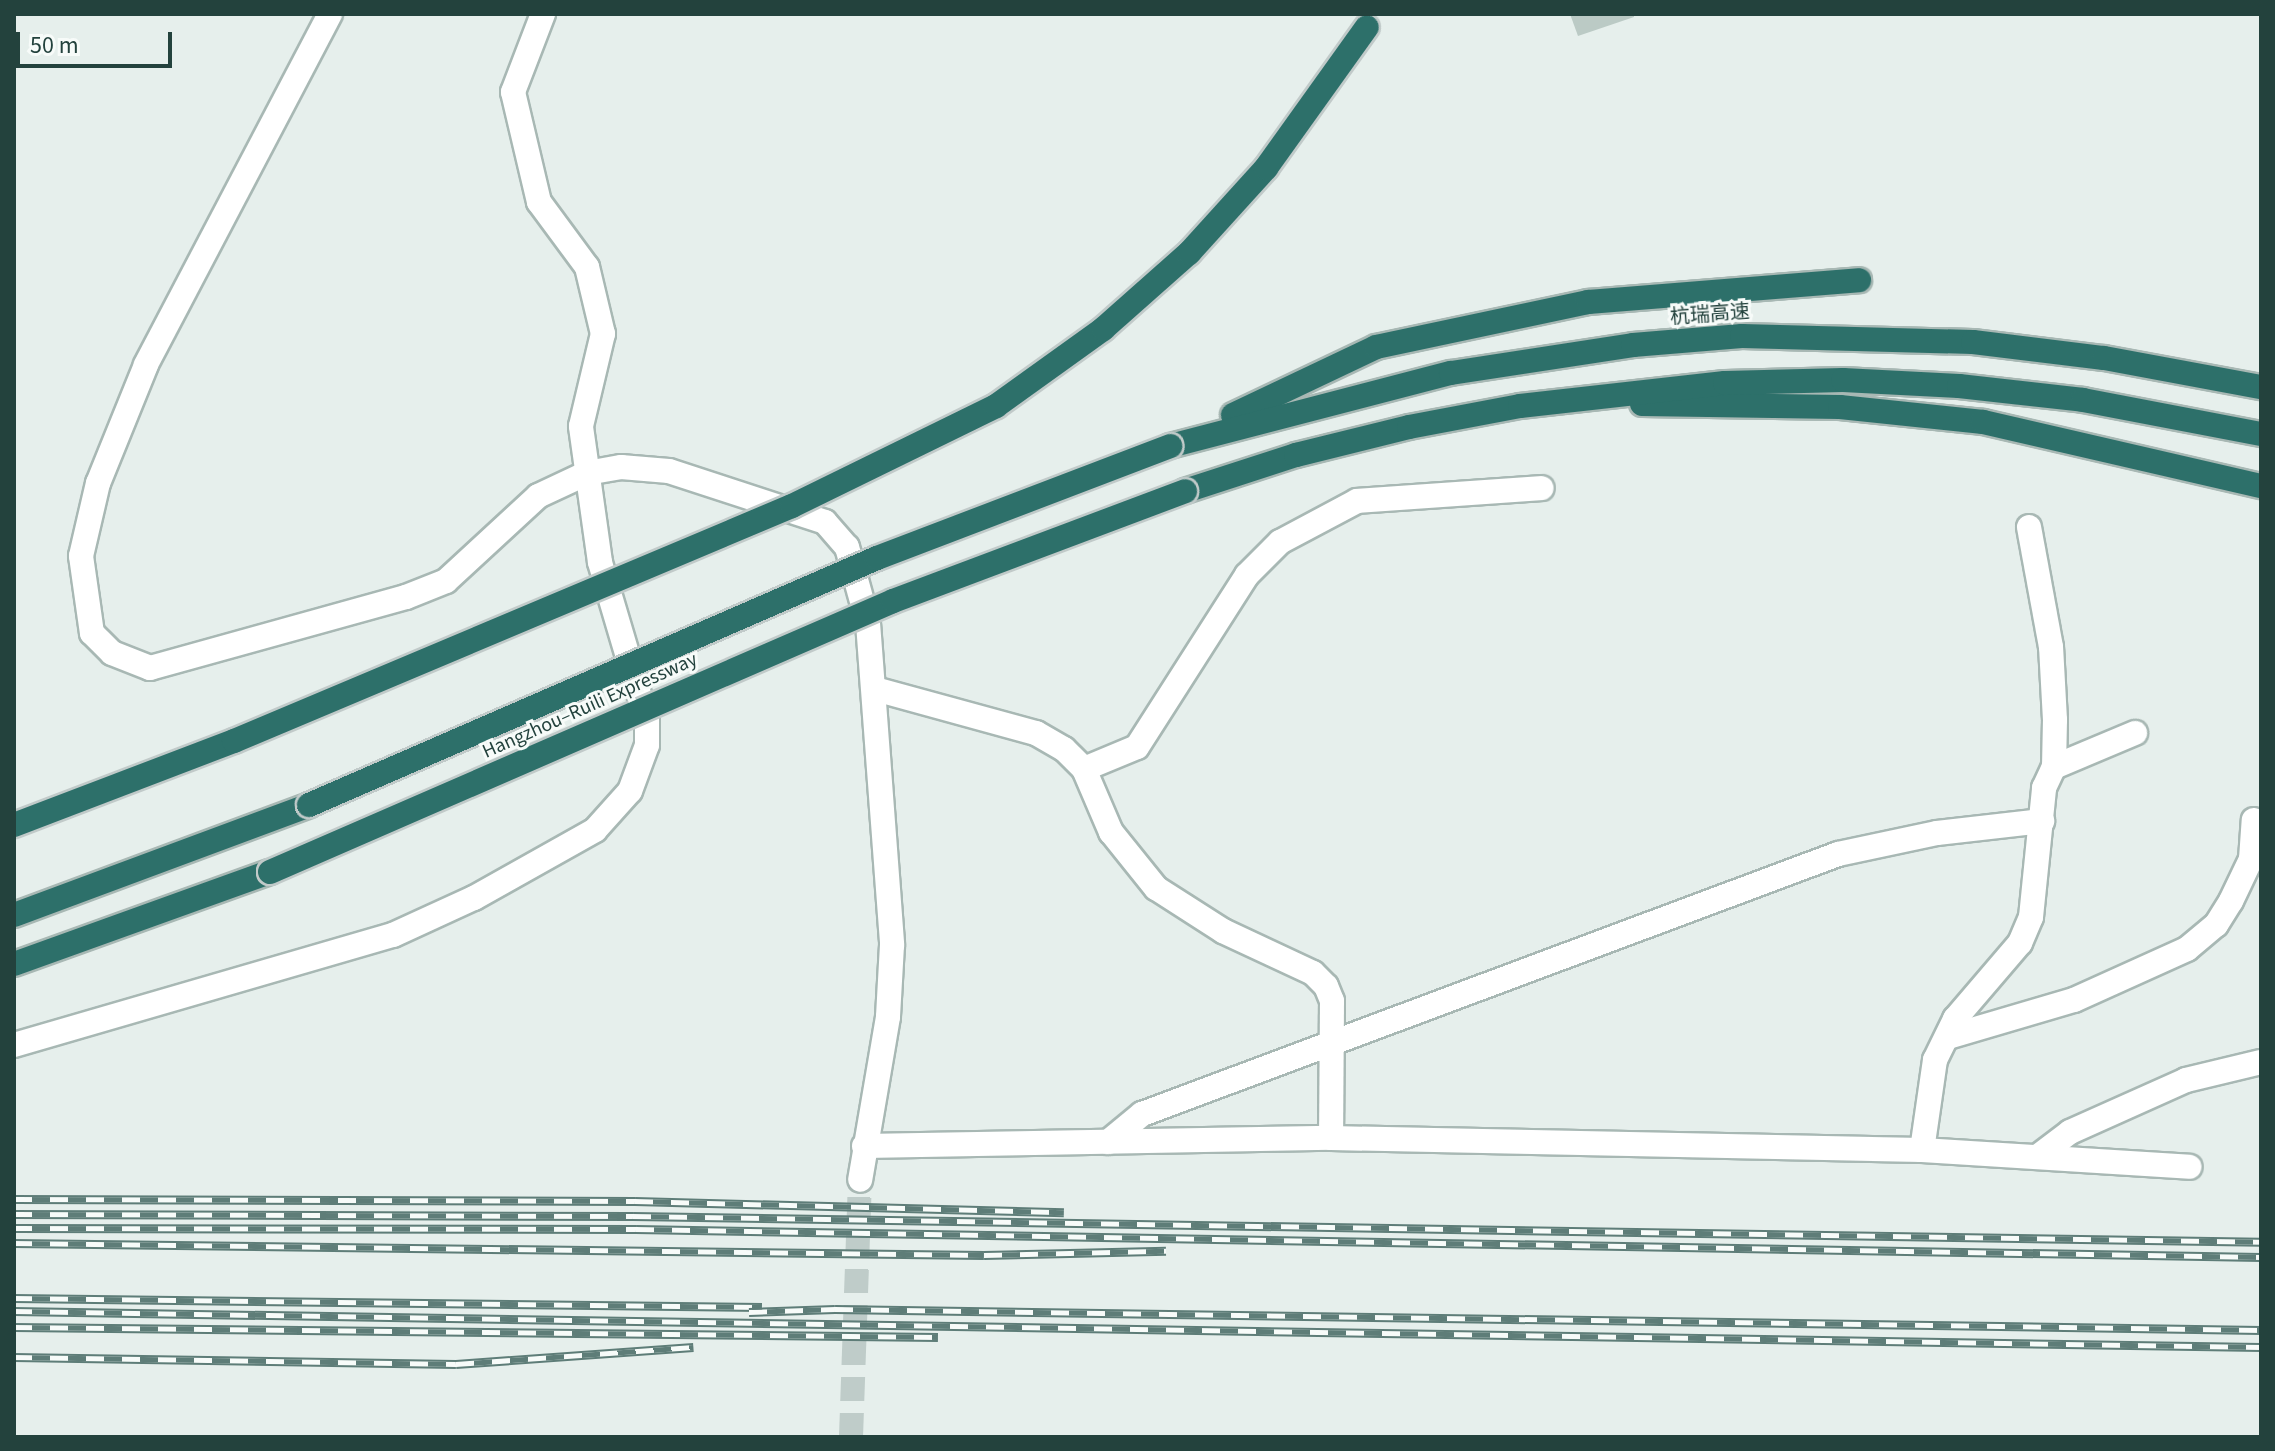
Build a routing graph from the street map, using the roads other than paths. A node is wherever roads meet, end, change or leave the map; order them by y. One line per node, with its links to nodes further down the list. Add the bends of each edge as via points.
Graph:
1 (330, 14): 9 (street, via 146,365 98,483 81,556 92,633 112,653 150,668 406,597 446,581 538,496)
2 (543, 14): 9 (street, via 513,92 539,202 587,267 603,334 581,426)
3 (1367, 27): 19 (highway, bridge, via 1266,168 1189,253 1103,329 996,406 792,506 234,741)
4 (1859, 280): 8 (highway, via 1588,302 1376,347)
5 (2261, 387): 8 (highway, 杭瑞高速, via 2104,358 1973,342 1742,336 1633,345 1451,373)
6 (1520, 406): 7 (highway, via 1725,383 1843,380 2083,400); 10 (highway, via 1856,408 1983,422); 21 (highway, Hangzhou–Ruili Expressway, bridge, via 1296,455 1185,491 893,601 270,872)
7 (2261, 434)
8 (1170, 446): 20 (highway, Hangzhou–Ruili Expressway, bridge, via 877,558 309,805)
9 (587, 473): 13 (street, via 621,467 669,471 825,522 847,547 860,580); 24 (street, via 600,562 647,721 641,769 617,812 595,830 474,898 393,935)
10 (2261, 486)
11 (1542, 488): 16 (street, via 1357,501 1280,542 1247,575 1137,747)
12 (2029, 527): 15 (street, via 2051,647)
13 (875, 689): 16 (street, via 1036,733); 28 (street, via 892,980)
14 (2135, 733): 15 (street)
15 (2054, 767): 18 (street, via 2044,788)
16 (1084, 769): 23 (street, via 1111,832 1156,888 1223,931 1313,973 1326,986 1332,1001)
17 (2254, 820): 22 (street, via 2251,859 2231,901 2216,925 2187,949 2074,1000)
18 (2042, 821): 22 (street, via 2028,931 1968,1001); 23 (street, via 1937,833 1838,854)
19 (14, 825)
20 (14, 915)
21 (14, 964)
22 (1948, 1037): 29 (street, via 1927,1087)
23 (1332, 1043): 26 (street); 27 (street, via 1142,1114)
24 (14, 1045)
25 (2261, 1062): 30 (street, via 2186,1080 2070,1132)
26 (1331, 1138): 27 (street); 29 (street)
27 (1108, 1142): 28 (street)
28 (864, 1146): 32 (street)
29 (1922, 1150): 30 (street)
30 (2037, 1157): 31 (street)
31 (2189, 1167)
32 (860, 1180)

